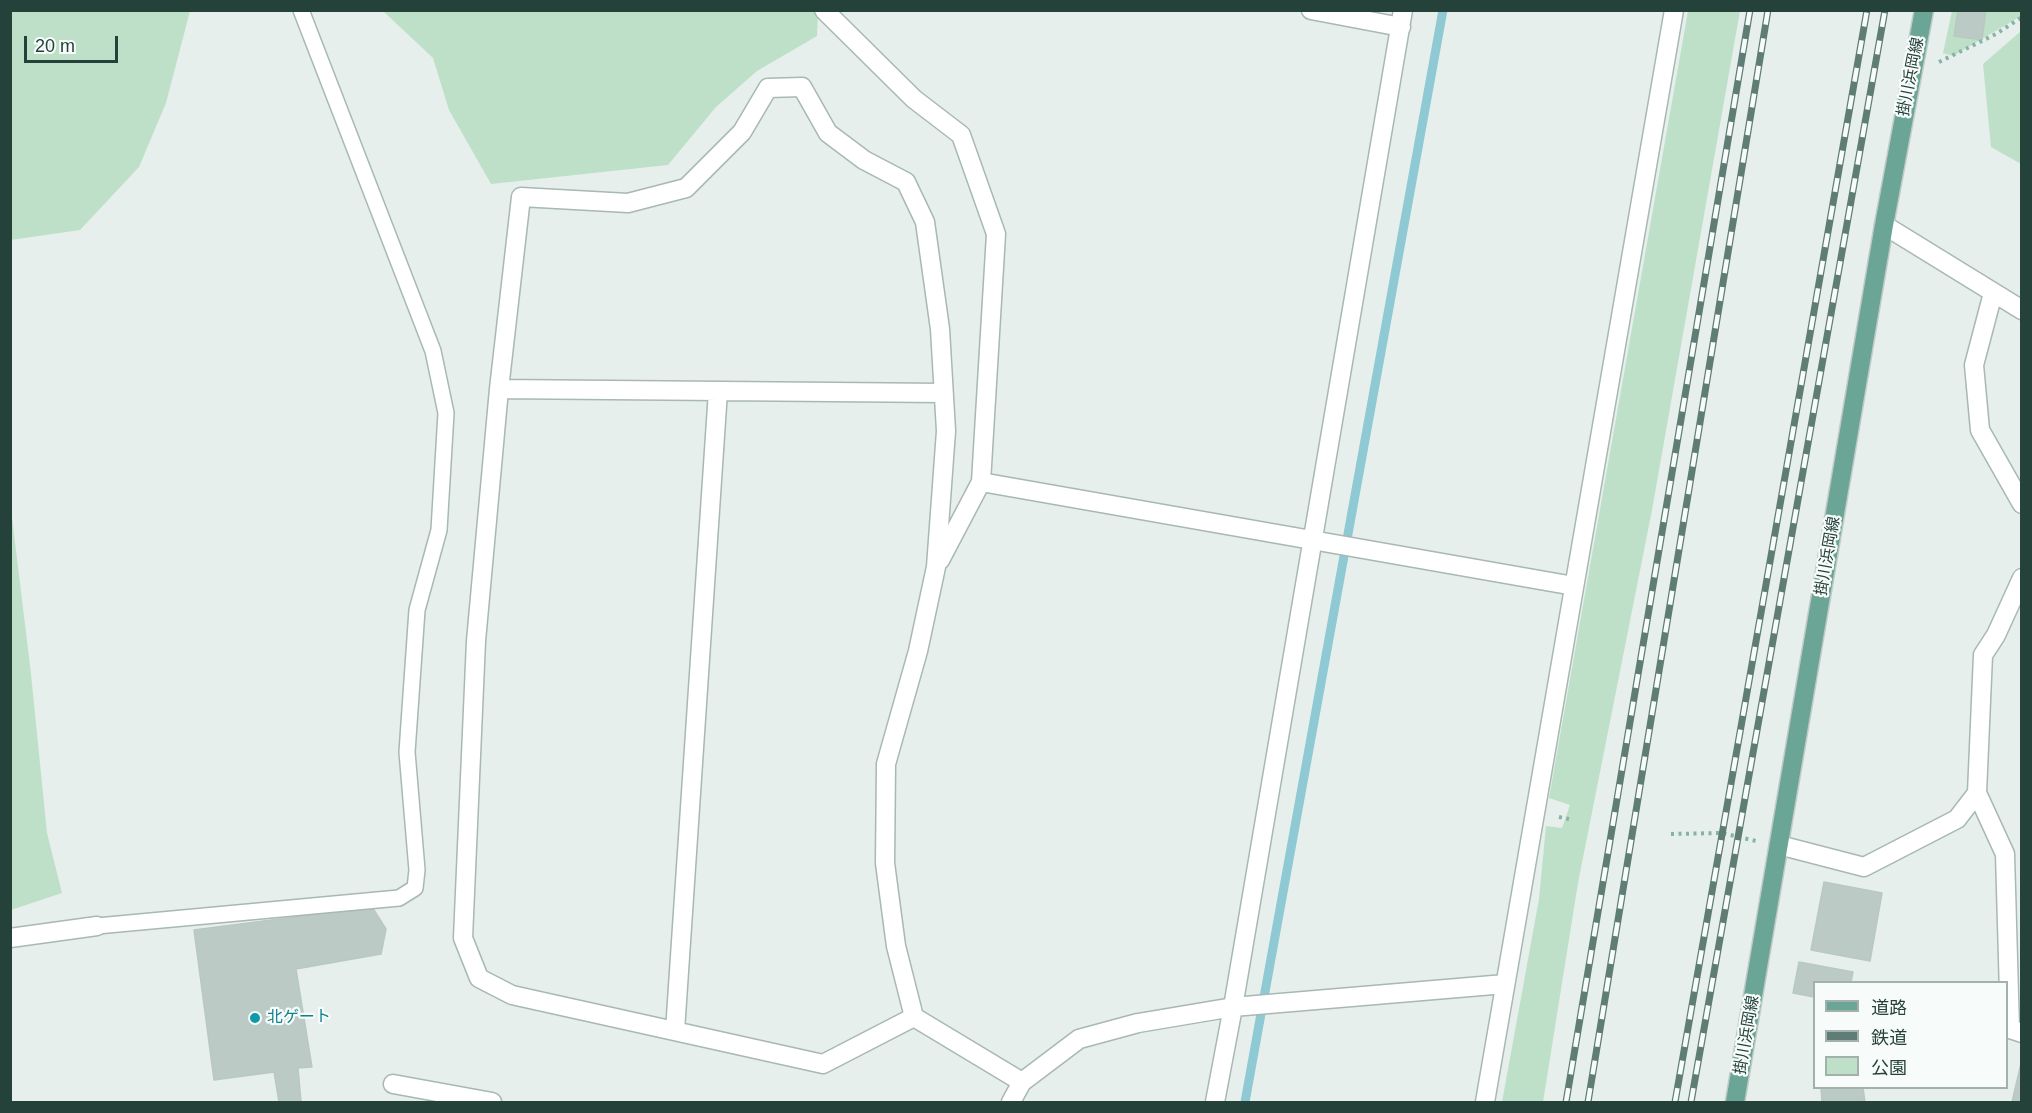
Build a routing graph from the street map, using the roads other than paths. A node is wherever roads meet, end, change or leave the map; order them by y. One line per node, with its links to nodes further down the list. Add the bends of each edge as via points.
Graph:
1 (301, 10): 22 (lane, via 433,351 446,413 439,530 417,610 406,752 417,870 415,888 399,898)
2 (824, 10): 13 (street, via 914,99 962,135 996,234)
3 (1311, 10): 6 (street)
4 (1674, 10): 18 (street)
5 (1924, 10): 7 (main road, 掛川浜岡線)
6 (1402, 19): 15 (street)
7 (1884, 225): 8 (street); 20 (main road, 掛川浜岡線)
8 (1994, 293): 9 (street); 14 (street, via 1974,365 1980,430)
9 (2022, 310)
10 (499, 389): 11 (street); 12 (street, via 521,197 628,203 686,188 742,132 768,88 802,87 828,133 864,160 906,182 925,222 940,329); 27 (street, via 476,641 463,938 479,978 512,995)
11 (718, 391): 12 (street); 27 (street)
12 (943, 393): 16 (street, via 946,431)
13 (981, 482): 15 (street); 16 (street)
14 (2022, 504)
15 (1313, 542): 18 (street); 25 (street)
16 (936, 567): 26 (street, via 918,651 886,764 885,863 896,946)
17 (2022, 578): 19 (street, via 1983,655)
18 (1574, 586): 24 (street)
19 (1977, 793): 20 (street, via 1957,819 1864,867); 21 (street, via 2006,854)
20 (1779, 845): 35 (main road, 掛川浜岡線)
21 (2014, 886): 28 (street, via 2010,1029)
22 (97, 926): 23 (street)
23 (10, 938)
24 (1505, 984): 25 (street); 34 (street)
25 (1233, 1007): 29 (street, via 1138,1023 1079,1040); 33 (street)
26 (914, 1017): 27 (street, via 822,1064); 29 (street)
27 (675, 1031)
28 (2022, 1033)
29 (1022, 1082): 32 (street)
30 (393, 1084): 31 (street)
31 (492, 1102)
32 (1011, 1102)
33 (1215, 1102)
34 (1485, 1102)
35 (1735, 1102)

